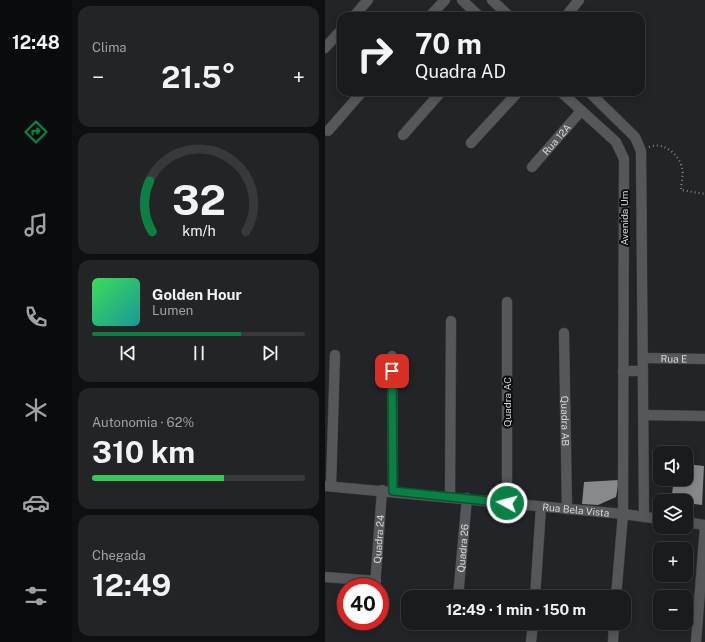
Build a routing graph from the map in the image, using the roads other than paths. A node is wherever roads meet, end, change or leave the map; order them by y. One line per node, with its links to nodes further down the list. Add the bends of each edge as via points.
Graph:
1 (368, 0): 6 (street)
2 (445, 0): 7 (street)
3 (462, 0): 8 (street)
4 (579, 0): 10 (street)
5 (496, 1): 9 (street)
6 (358, 12)
7 (434, 12)
8 (475, 12)
9 (506, 12)
10 (569, 12)
11 (337, 34): 12 (street)
12 (325, 48)
13 (359, 96): 19 (street)
14 (437, 96): 20 (street)
15 (514, 96): 21 (street)
16 (565, 96): 18 (street, Avenida Um)
17 (593, 96): 28 (street, Avenida Um, via 635,137 641,151)
18 (581, 111): 22 (street, Rua 12A); 30 (street, Avenida Um, via 616,142 624,159)
19 (328, 131)
20 (403, 135)
21 (471, 143)
22 (533, 167)
23 (507, 302): 40 (street, Quadra AC)
24 (451, 321): 38 (street)
25 (564, 334): 42 (street, Quadra AB)
26 (335, 355): 34 (street)
27 (392, 356): 36 (street)
28 (643, 358): 29 (street, Rua E); 31 (street, Avenida Um)
29 (705, 359)
30 (623, 371): 31 (street); 37 (street, Avenida Um)
31 (643, 371): 32 (street, Avenida Um)
32 (644, 415): 33 (street); 45 (street, Avenida Um)
33 (705, 416)
34 (328, 486): 35 (street, Rua Bela Vista)
35 (382, 490): 36 (street, Rua Bela Vista); 50 (street, Quadra 24)
36 (393, 491): 38 (street, Rua Bela Vista)
37 (623, 493): 43 (street); 44 (street, Avenida Um)
38 (450, 497): 39 (street, Rua Bela Vista)
39 (467, 498): 40 (street, Rua Bela Vista); 52 (street, Quadra 26)
40 (507, 503): 41 (street, Rua Bela Vista)
41 (541, 507): 42 (street, Rua Bela Vista); 53 (street)
42 (567, 509): 43 (street, Rua Bela Vista)
43 (608, 512): 44 (street, Rua Bela Vista)
44 (623, 514): 45 (street, Rua Bela Vista); 54 (street, Avenida Um)
45 (645, 516): 46 (street, Rua Bela Vista)
46 (653, 518)
47 (693, 523): 48 (street)
48 (705, 525): 59 (street)
49 (325, 577): 51 (street)
50 (375, 578)
51 (337, 579)
52 (459, 590)
53 (535, 590)
54 (617, 590)
55 (532, 630): 57 (street)
56 (614, 630): 58 (street)
57 (531, 642)
58 (613, 642)
59 (696, 642)

